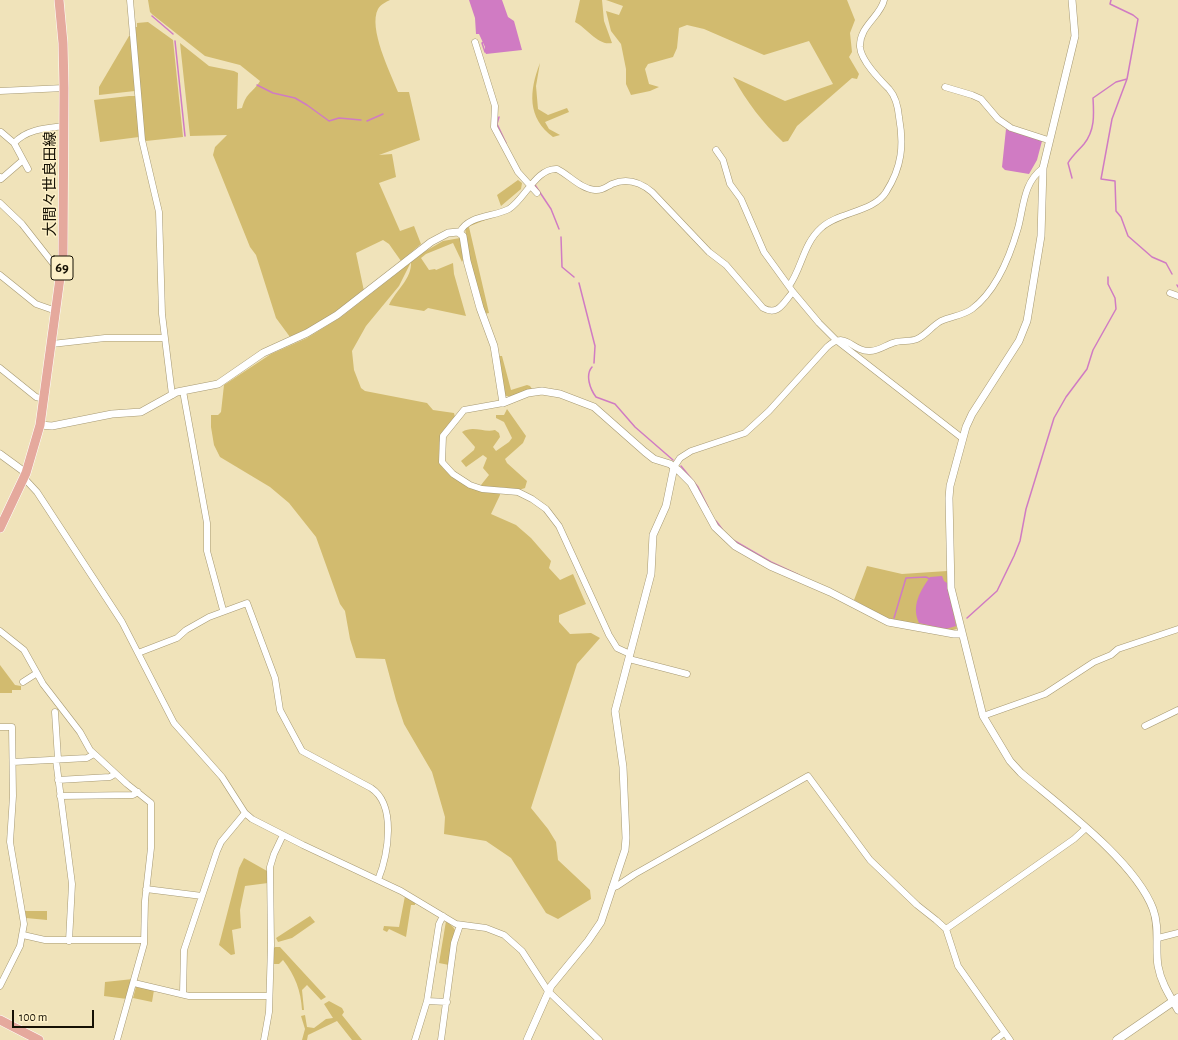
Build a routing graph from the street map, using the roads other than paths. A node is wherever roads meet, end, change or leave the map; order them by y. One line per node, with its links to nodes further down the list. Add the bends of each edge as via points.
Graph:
1 (59, 0): 7 (main road, 大間々世良田線 / 69, via 64,43)
2 (130, 0): 29 (street, via 142,140 159,212)
3 (884, 0): 24 (street, via 882,8 870,20 865,30 860,50 896,99 903,139 900,161 880,200 820,229 804,252)
4 (1072, 0): 10 (street, via 1075,36)
5 (475, 42): 18 (street, via 495,106 494,127 518,172)
6 (945, 87): 10 (street, via 972,94 1011,128)
7 (64, 88): 8 (street); 9 (main road, 大間々世良田線 / 69)
8 (0, 91)
9 (64, 126): 12 (street, via 31,132); 22 (main road, 大間々世良田線 / 69)
10 (1048, 140): 15 (street)
11 (0, 142): 12 (street, via 3,134)
12 (14, 144): 14 (street)
13 (716, 150): 24 (street, via 725,165 731,187 747,211 764,252)
14 (23, 160): 16 (street); 17 (street, via 2,179)
15 (1043, 168): 30 (street, via 1029,185 1018,228 1004,267 991,289 973,308 955,318 938,323 917,339 897,342 874,351 862,350 847,341); 38 (street, via 1041,236 1026,321 1019,341 972,414)
16 (28, 169)
17 (0, 177)
18 (531, 186): 19 (street); 21 (street, via 509,208 465,224); 25 (street, via 542,174 553,169 593,190 601,190 623,181 637,183 652,192 709,252 726,265 763,308 777,310)
19 (537, 194)
20 (0, 203): 22 (street, via 22,224 55,266)
21 (460, 232): 33 (street, via 448,233 432,242 348,307 313,330 263,353 218,384); 36 (street, via 481,312 494,346)
22 (62, 269): 28 (main road, 大間々世良田線 / 69)
23 (0, 275): 28 (street, via 36,304)
24 (789, 286): 25 (street)
25 (793, 292): 30 (street)
26 (1170, 294): 27 (street)
27 (1178, 296)
28 (56, 311): 31 (main road, 大間々世良田線 / 69)
29 (164, 338): 31 (street, via 105,338); 34 (street)
30 (836, 340): 38 (street); 40 (street, via 746,433 691,451 680,458)
31 (52, 344): 35 (main road, 大間々世良田線 / 69)
32 (0, 368): 35 (street, via 36,397)
33 (183, 391): 34 (street); 43 (street, via 207,523 207,551)
34 (172, 395): 37 (street, via 141,412 112,414 52,426)
35 (44, 399): 37 (main road, 大間々世良田線 / 69)
36 (503, 403): 40 (street, via 528,393 542,391 560,394 588,404 605,415 650,456); 48 (street, via 464,410 460,413 443,436 442,462 453,474 470,485 482,489 518,492 546,509 559,526 609,635 617,648)
37 (40, 425): 41 (main road, 大間々世良田線 / 69)
38 (962, 438): 46 (street, via 949,498 951,580)
39 (0, 454): 41 (street)
40 (674, 467): 46 (street, via 691,483 715,527 735,546 770,566 830,592 888,622); 48 (street, via 666,506 653,535 651,574)
41 (25, 476): 42 (main road, 大間々世良田線 / 69); 47 (street, via 114,610)
42 (0, 528)
43 (223, 610): 47 (street, via 186,630 177,638); 67 (street, via 246,603 275,678 280,710 302,752 379,794 388,827)
44 (1178, 629): 54 (street, via 1118,649 1045,694)
45 (0, 631): 49 (street, via 24,650)
46 (962, 634): 54 (street)
47 (138, 653): 64 (street, via 174,723 222,777)
48 (629, 657): 50 (street); 68 (street, via 615,711 623,767 626,838 625,850)
49 (37, 673): 51 (street); 57 (street)
50 (687, 674)
51 (23, 682)
52 (1178, 710): 55 (street)
53 (56, 712): 58 (street)
54 (983, 716): 65 (street, via 1010,761)
55 (1145, 726)
56 (0, 727): 59 (street, via 12,727)
57 (94, 754): 58 (street, via 91,757); 60 (street)
58 (57, 759): 59 (street); 61 (street)
59 (13, 762): 75 (street, via 10,842 24,919)
60 (115, 774): 61 (street, via 110,777); 62 (street)
61 (58, 780): 63 (street)
62 (138, 792): 63 (street, via 133,795); 69 (street, via 148,799 151,805 151,848)
63 (60, 796): 78 (street, via 72,884)
64 (244, 812): 66 (street); 70 (street, via 218,846)
65 (1086, 828): 73 (street); 76 (street, via 1113,852 1138,883 1153,910)
66 (283, 835): 67 (street); 83 (street, via 270,867)
67 (378, 880): 71 (street, via 410,895)
68 (612, 888): 73 (street, via 808,776 870,860 917,906); 81 (street, via 601,922)
69 (146, 889): 70 (street); 77 (street)
70 (202, 896): 82 (street, via 184,950)
71 (443, 916): 72 (street); 85 (street, via 439,924)
72 (460, 925): 81 (street, via 493,930 510,940 522,951); 86 (street, via 454,943)
73 (946, 929): 89 (street, via 958,966)
74 (1178, 933): 76 (street)
75 (23, 935): 78 (street, via 42,940); 80 (street, via 18,951)
76 (1158, 938): 84 (street, via 1159,972 1163,984)
77 (144, 940): 78 (street); 79 (street)
78 (69, 941)
79 (134, 983): 82 (street); 91 (street)
80 (0, 986)
81 (548, 991): 95 (street); 96 (street)
82 (183, 993): 83 (street, via 189,996)
83 (269, 996): 92 (street)
84 (1176, 1000): 87 (street); 99 (main road)
85 (427, 1001): 86 (street); 93 (street)
86 (447, 1002): 94 (street)
87 (1178, 1010)
88 (0, 1020): 90 (main road)
89 (1004, 1034): 97 (street); 98 (street)
90 (39, 1040)
91 (117, 1040)
92 (264, 1040)
93 (415, 1040)
94 (441, 1040)
95 (527, 1040)
96 (598, 1040)
97 (995, 1040)
98 (1010, 1040)
99 (1117, 1040)

